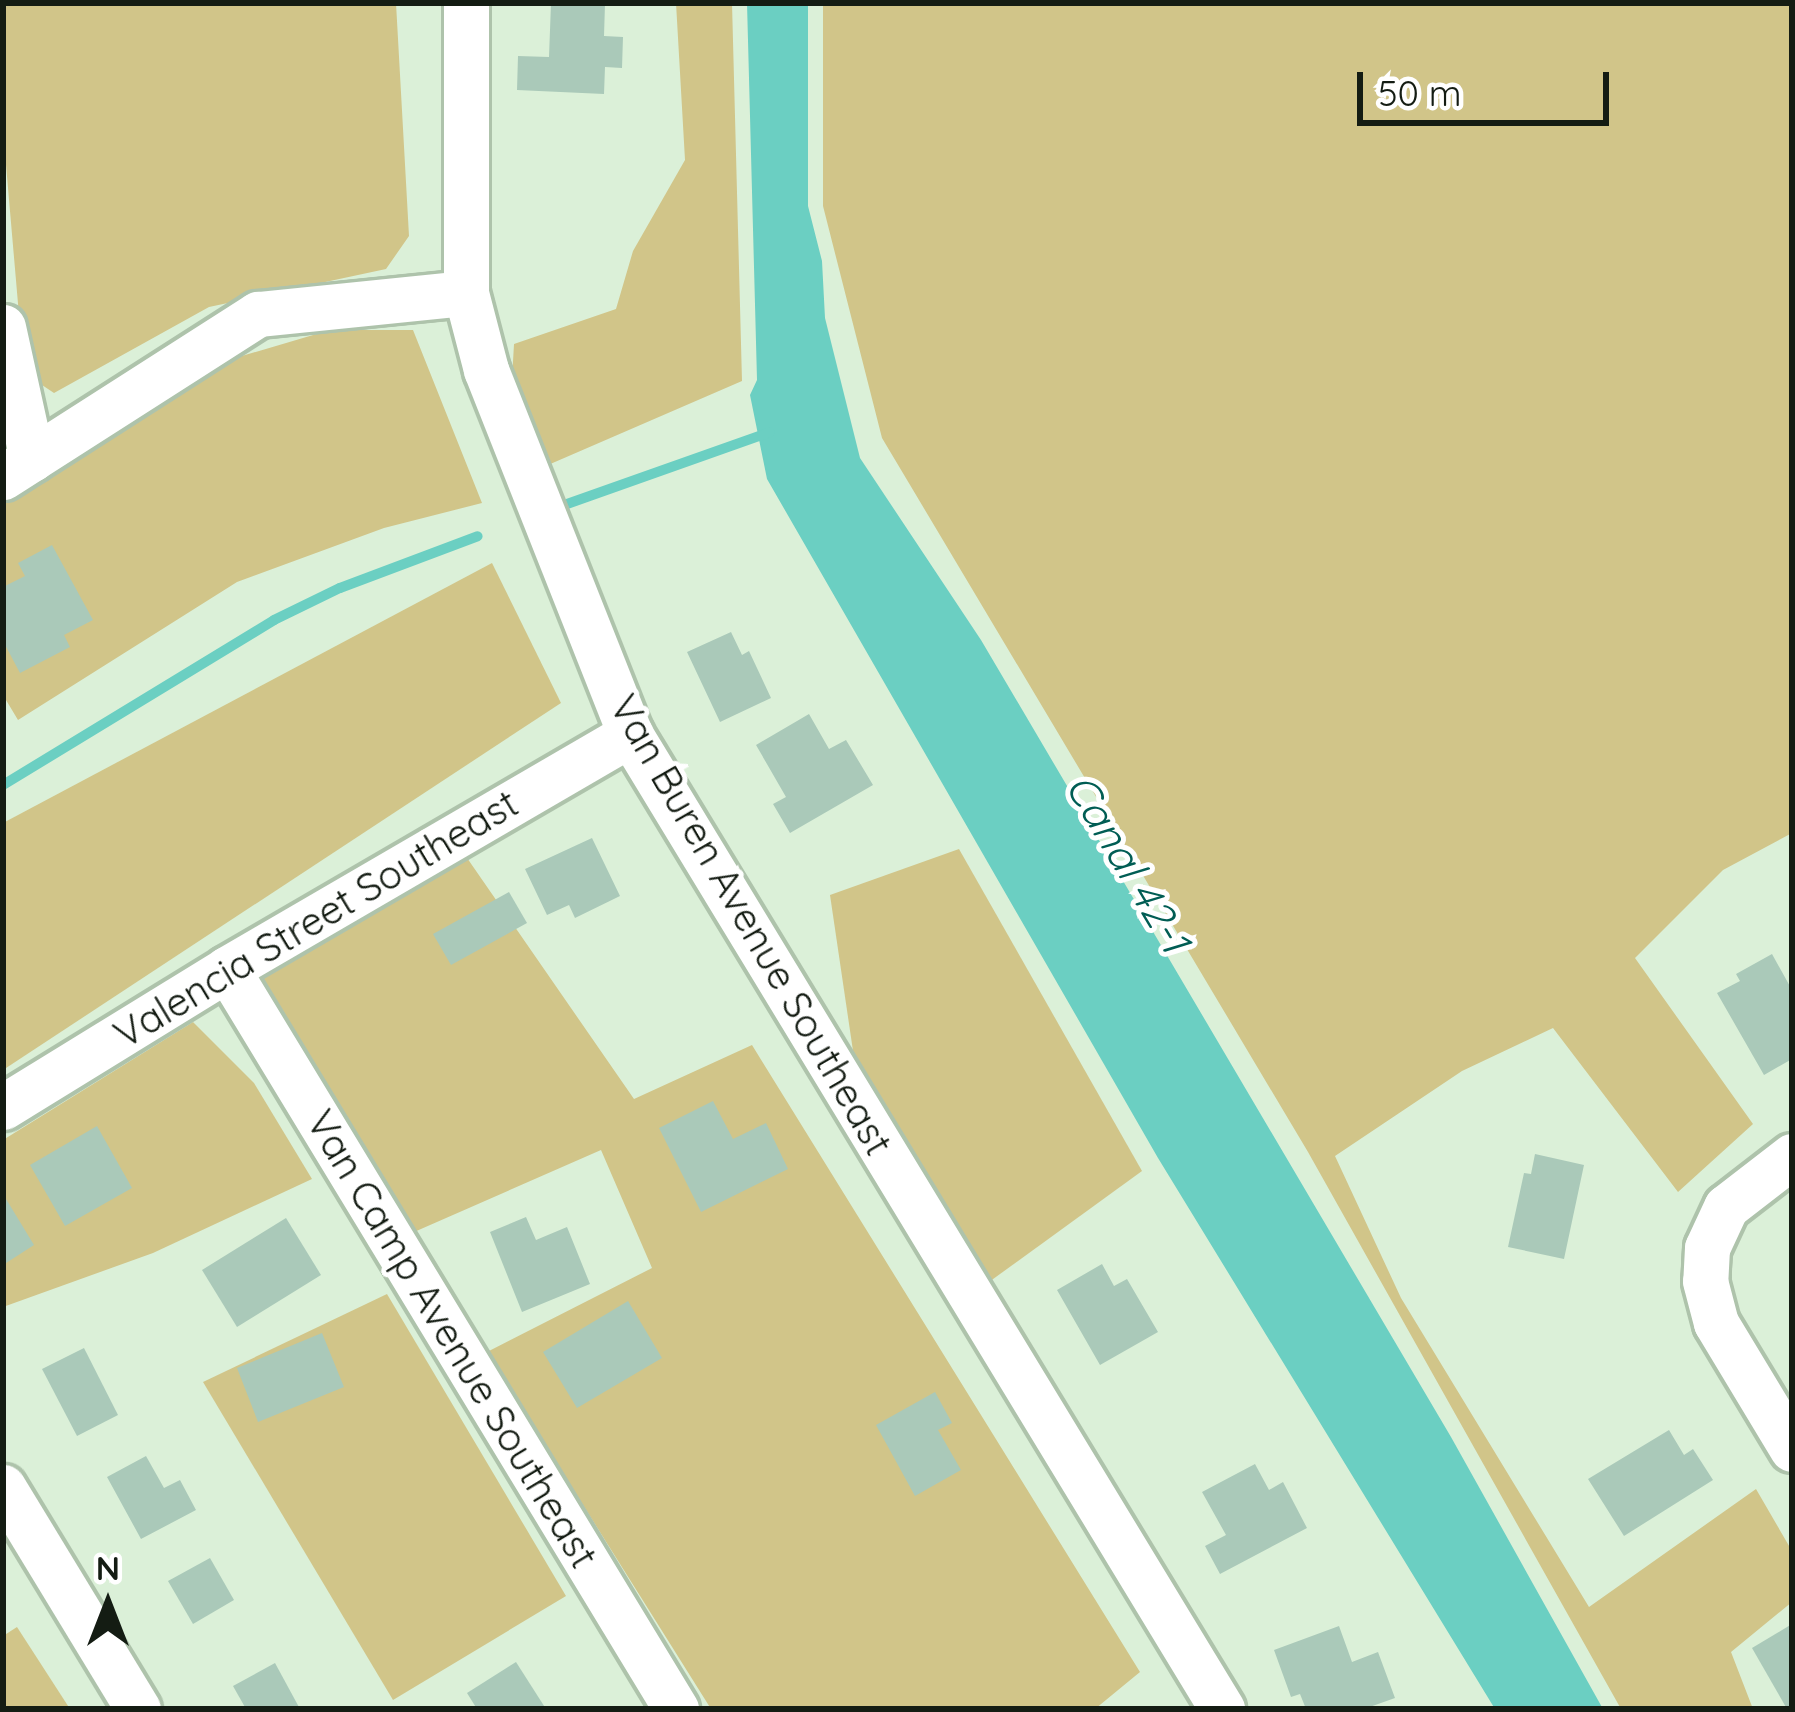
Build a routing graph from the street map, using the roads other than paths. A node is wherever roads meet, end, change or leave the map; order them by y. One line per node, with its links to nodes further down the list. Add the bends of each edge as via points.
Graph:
1 (466, 3): 2 (street, Van Buren Avenue Southeast)
2 (466, 293): 4 (street, via 258,314); 5 (street, Van Buren Avenue Southeast, via 486,370)
3 (3, 327): 4 (street)
4 (18, 468)
5 (630, 734): 6 (street, Valencia Street Southeast); 13 (street, Van Buren Avenue Southeast)
6 (226, 969): 7 (street, Valencia Street Southeast); 12 (street, Van Camp Avenue Southeast)
7 (3, 1107)
8 (1792, 1156): 9 (street, via 1726,1207 1707,1248 1705,1281 1716,1323)
9 (1792, 1450)
10 (3, 1487): 11 (street)
11 (138, 1709)
12 (676, 1709)
13 (1222, 1709)

